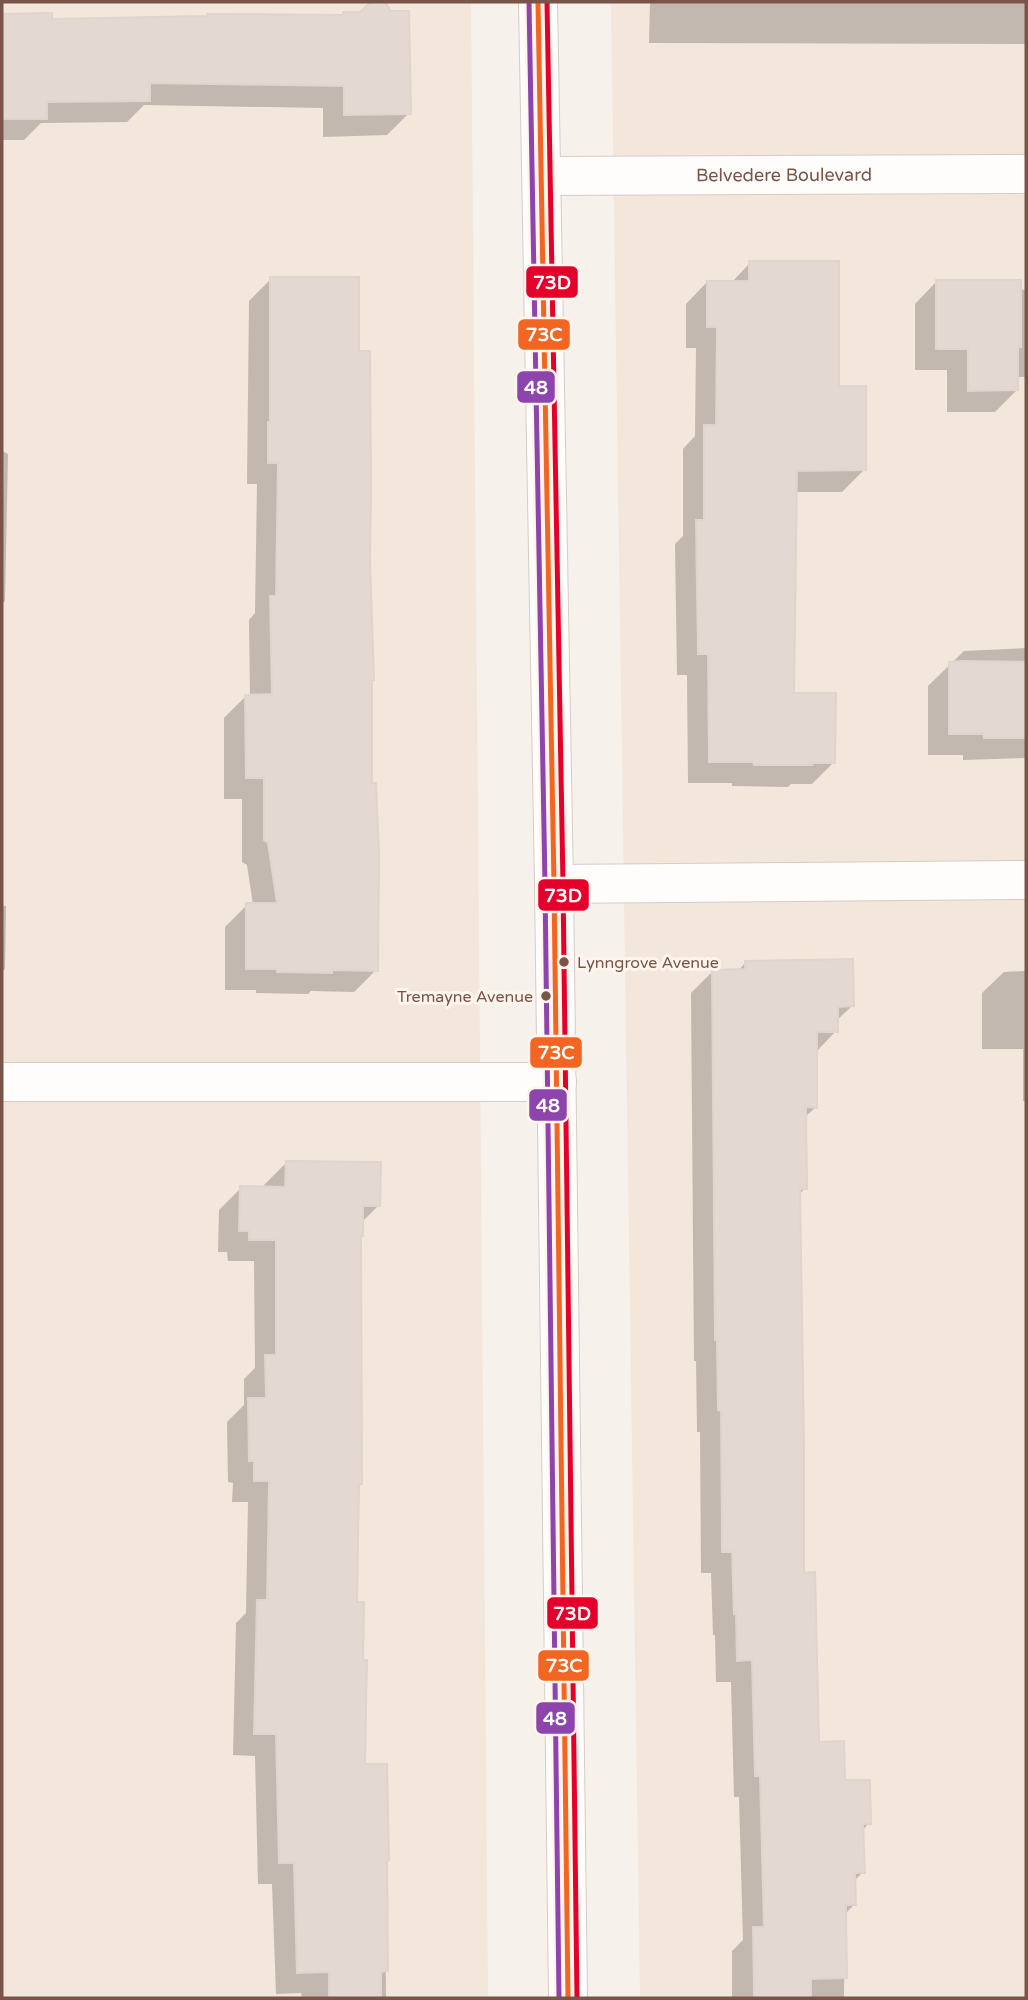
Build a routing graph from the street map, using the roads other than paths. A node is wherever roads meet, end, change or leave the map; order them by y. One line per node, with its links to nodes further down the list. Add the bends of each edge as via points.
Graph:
1 (538, 2): 3 (main road)
2 (1026, 174): 3 (main road, Belvedere Boulevard)
3 (541, 176): 5 (main road)
4 (1026, 880): 5 (main road)
5 (554, 884): 7 (main road)
6 (2, 1082): 7 (main road)
7 (557, 1082): 8 (main road)
8 (568, 1998)

